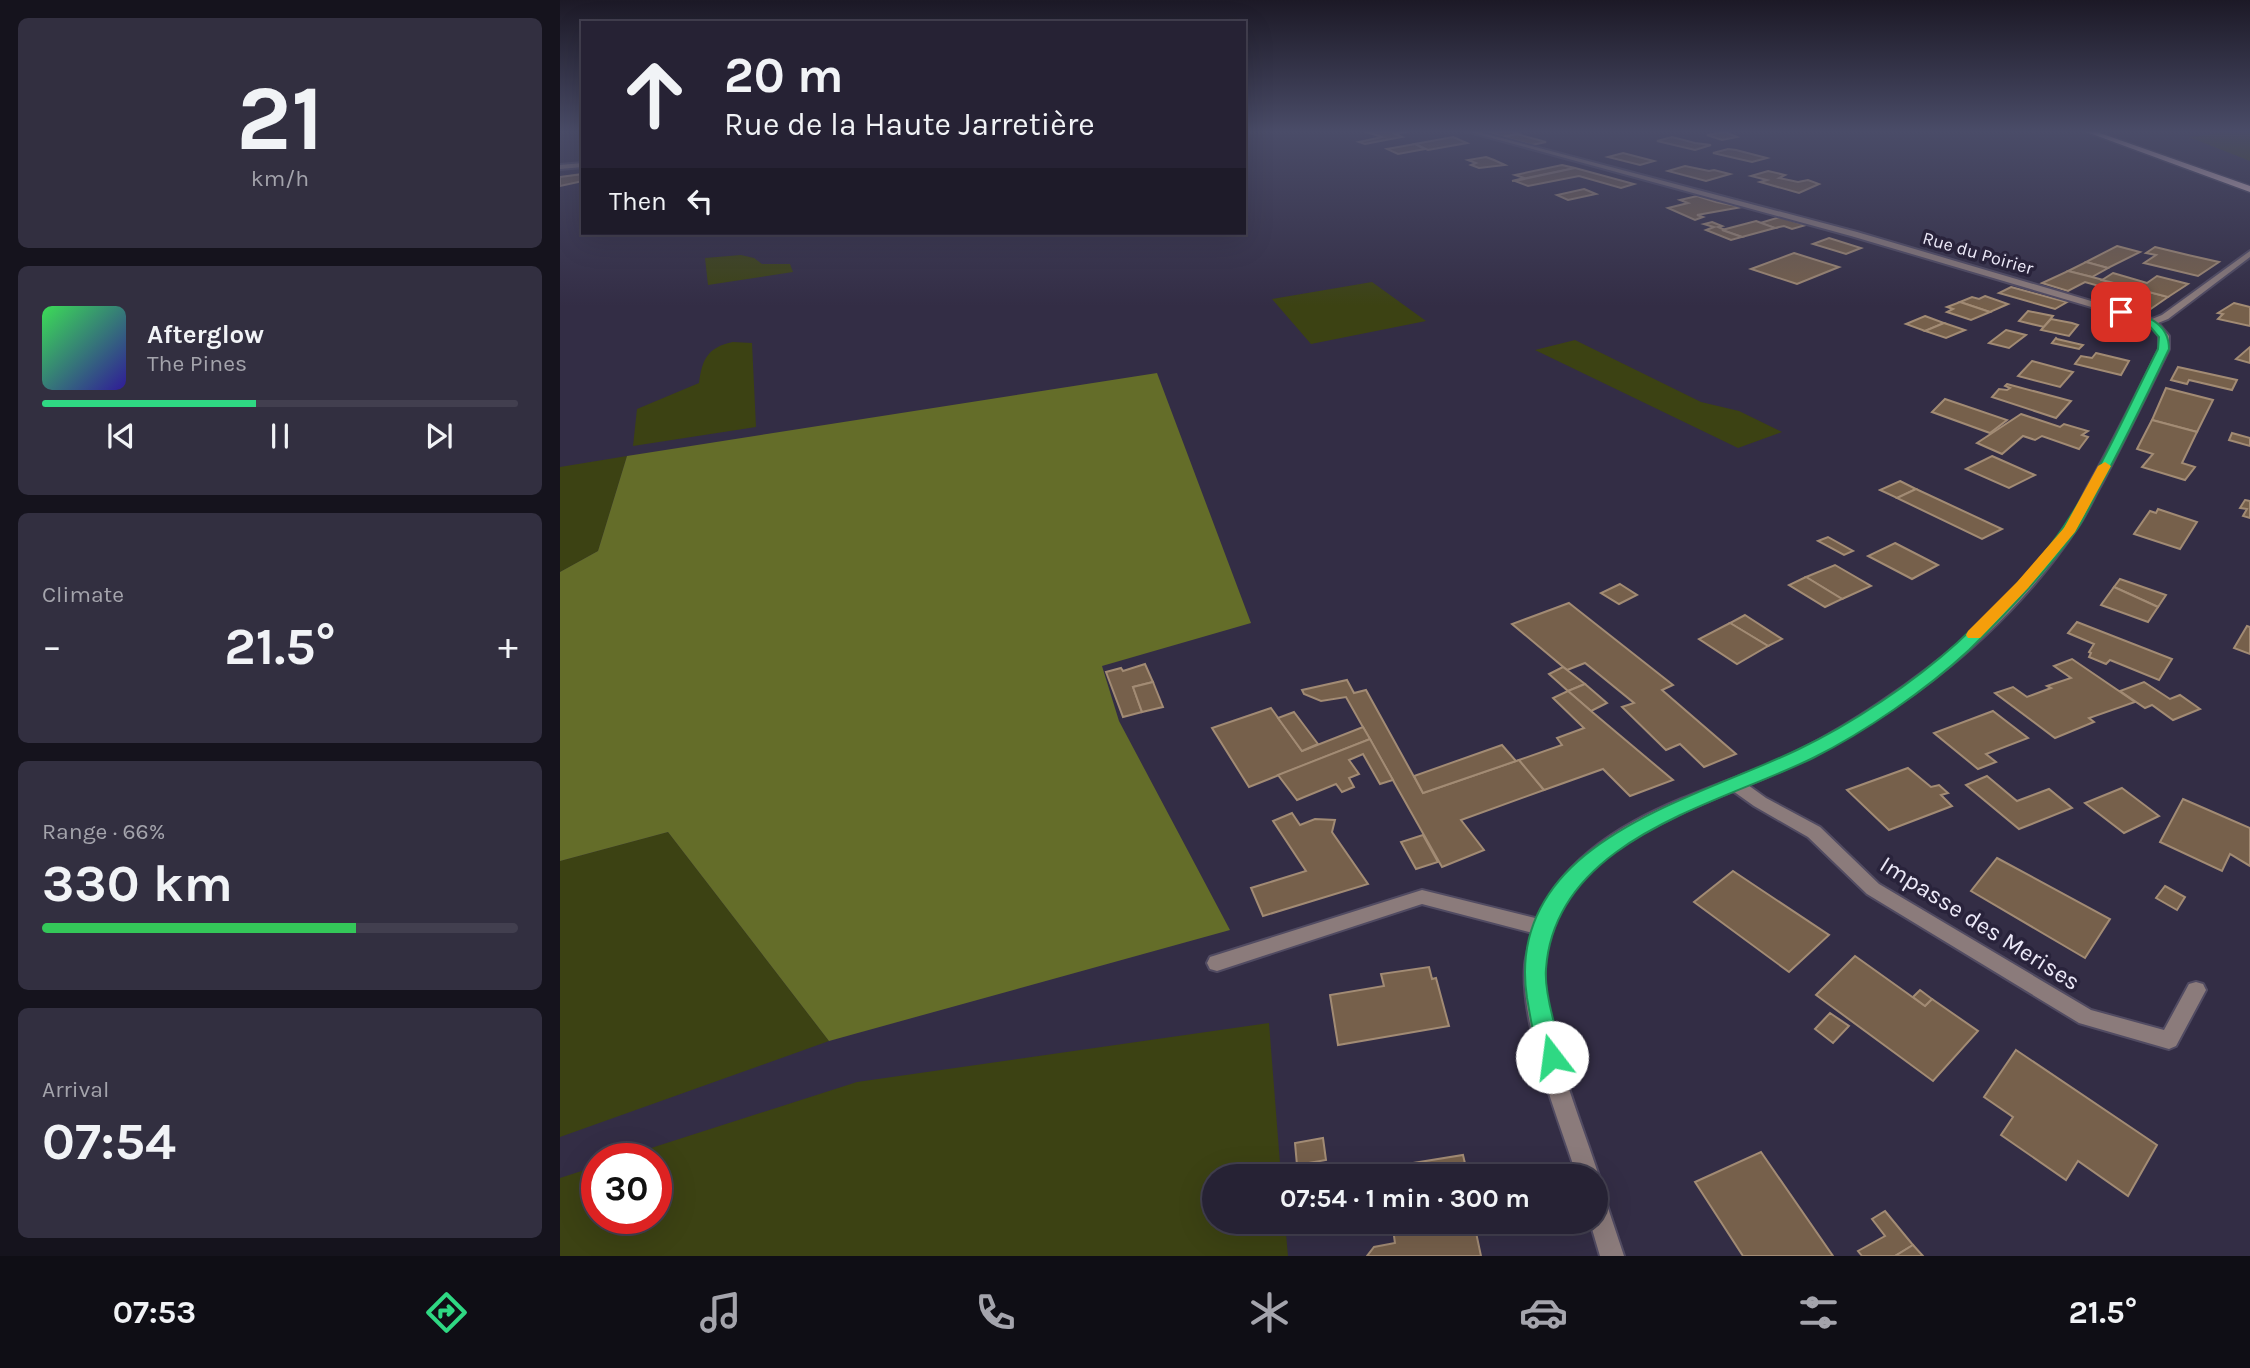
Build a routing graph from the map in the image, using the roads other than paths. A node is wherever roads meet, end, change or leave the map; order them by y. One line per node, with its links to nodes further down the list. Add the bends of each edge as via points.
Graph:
1 (1690, 190): 3 (street, Rue du Poirier)
2 (2250, 253): 3 (street)
3 (2152, 322): 4 (street, via 2164,336 2164,349 2070,529 2023,585 1962,647 1899,697 1807,753)
4 (1735, 784): 5 (street, via 1614,842 1584,867 1558,898); 7 (street, Impasse des Merises, via 1814,832 1873,889 2086,1017 2169,1040)
5 (1544, 928): 6 (street, via 1422,897); 8 (street, via 1534,970 1545,1033)
6 (1217, 963)
7 (2196, 990)
8 (1584, 1164)
9 (1605, 1234): 10 (street)
10 (1612, 1256)

